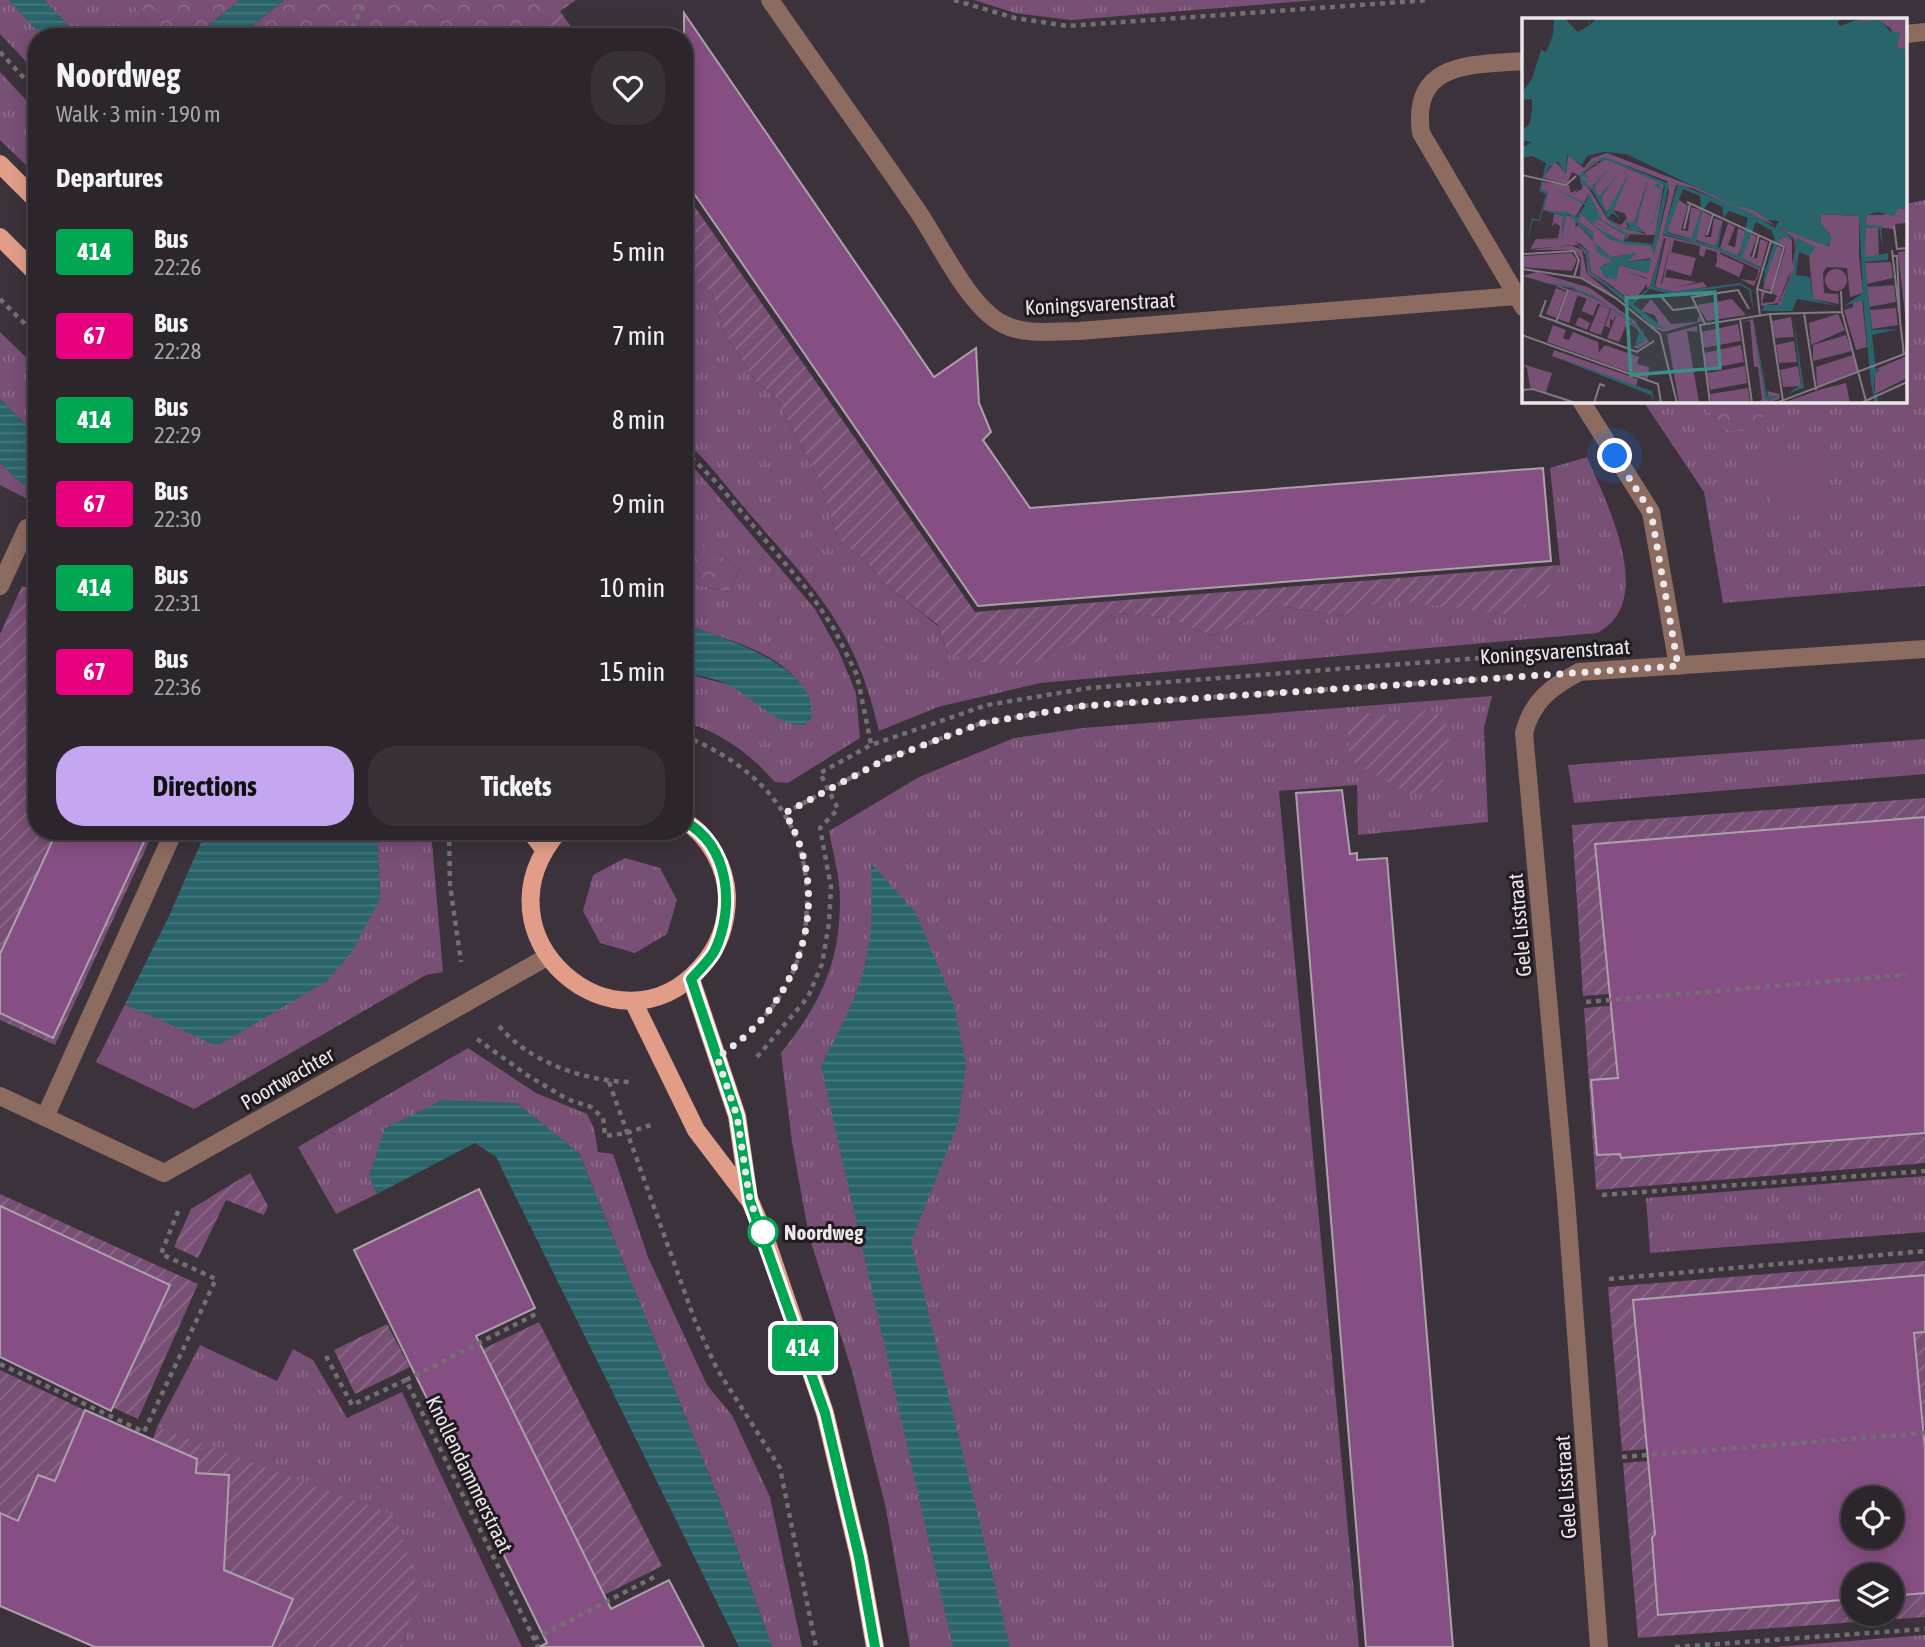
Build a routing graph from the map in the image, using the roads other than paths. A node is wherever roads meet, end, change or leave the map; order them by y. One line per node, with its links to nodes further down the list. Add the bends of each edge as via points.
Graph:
1 (770, 0): 7 (street, Koningsvarenstraat, via 971,293 985,311 1012,329 1079,331)
2 (1522, 61): 7 (street, Koningsvarenstraat, via 1462,66 1441,74 1418,109 1421,133)
3 (0, 164): 4 (main road)
4 (28, 192)
5 (0, 237): 6 (main road)
6 (28, 265)
7 (1520, 302)
8 (1582, 402): 12 (street, via 1651,512)
9 (27, 528): 10 (street)
10 (0, 586)
11 (1925, 649): 12 (street, Koningsvarenstraat)
12 (1678, 666): 13 (street, Koningsvarenstraat)
13 (1580, 672): 26 (street, Gele Lisstraat, via 1543,696 1529,714 1524,733 1566,1198)
14 (693, 830): 20 (main road, via 715,852 727,884 727,919 714,953)
15 (170, 840): 23 (street)
16 (537, 840): 18 (main road)
17 (552, 840): 18 (main road)
18 (544, 849): 19 (main road, via 531,885 532,923)
19 (547, 957): 21 (main road, via 570,981 600,996); 23 (street, Poortwachter, via 164,1173)
20 (691, 979): 21 (main road, via 664,994); 24 (main road, via 737,1116)
21 (633, 1000): 24 (main road, via 696,1130)
22 (0, 1096): 23 (street)
23 (45, 1117)
24 (750, 1201): 25 (main road, via 825,1413)
25 (875, 1647)
26 (1599, 1647)

